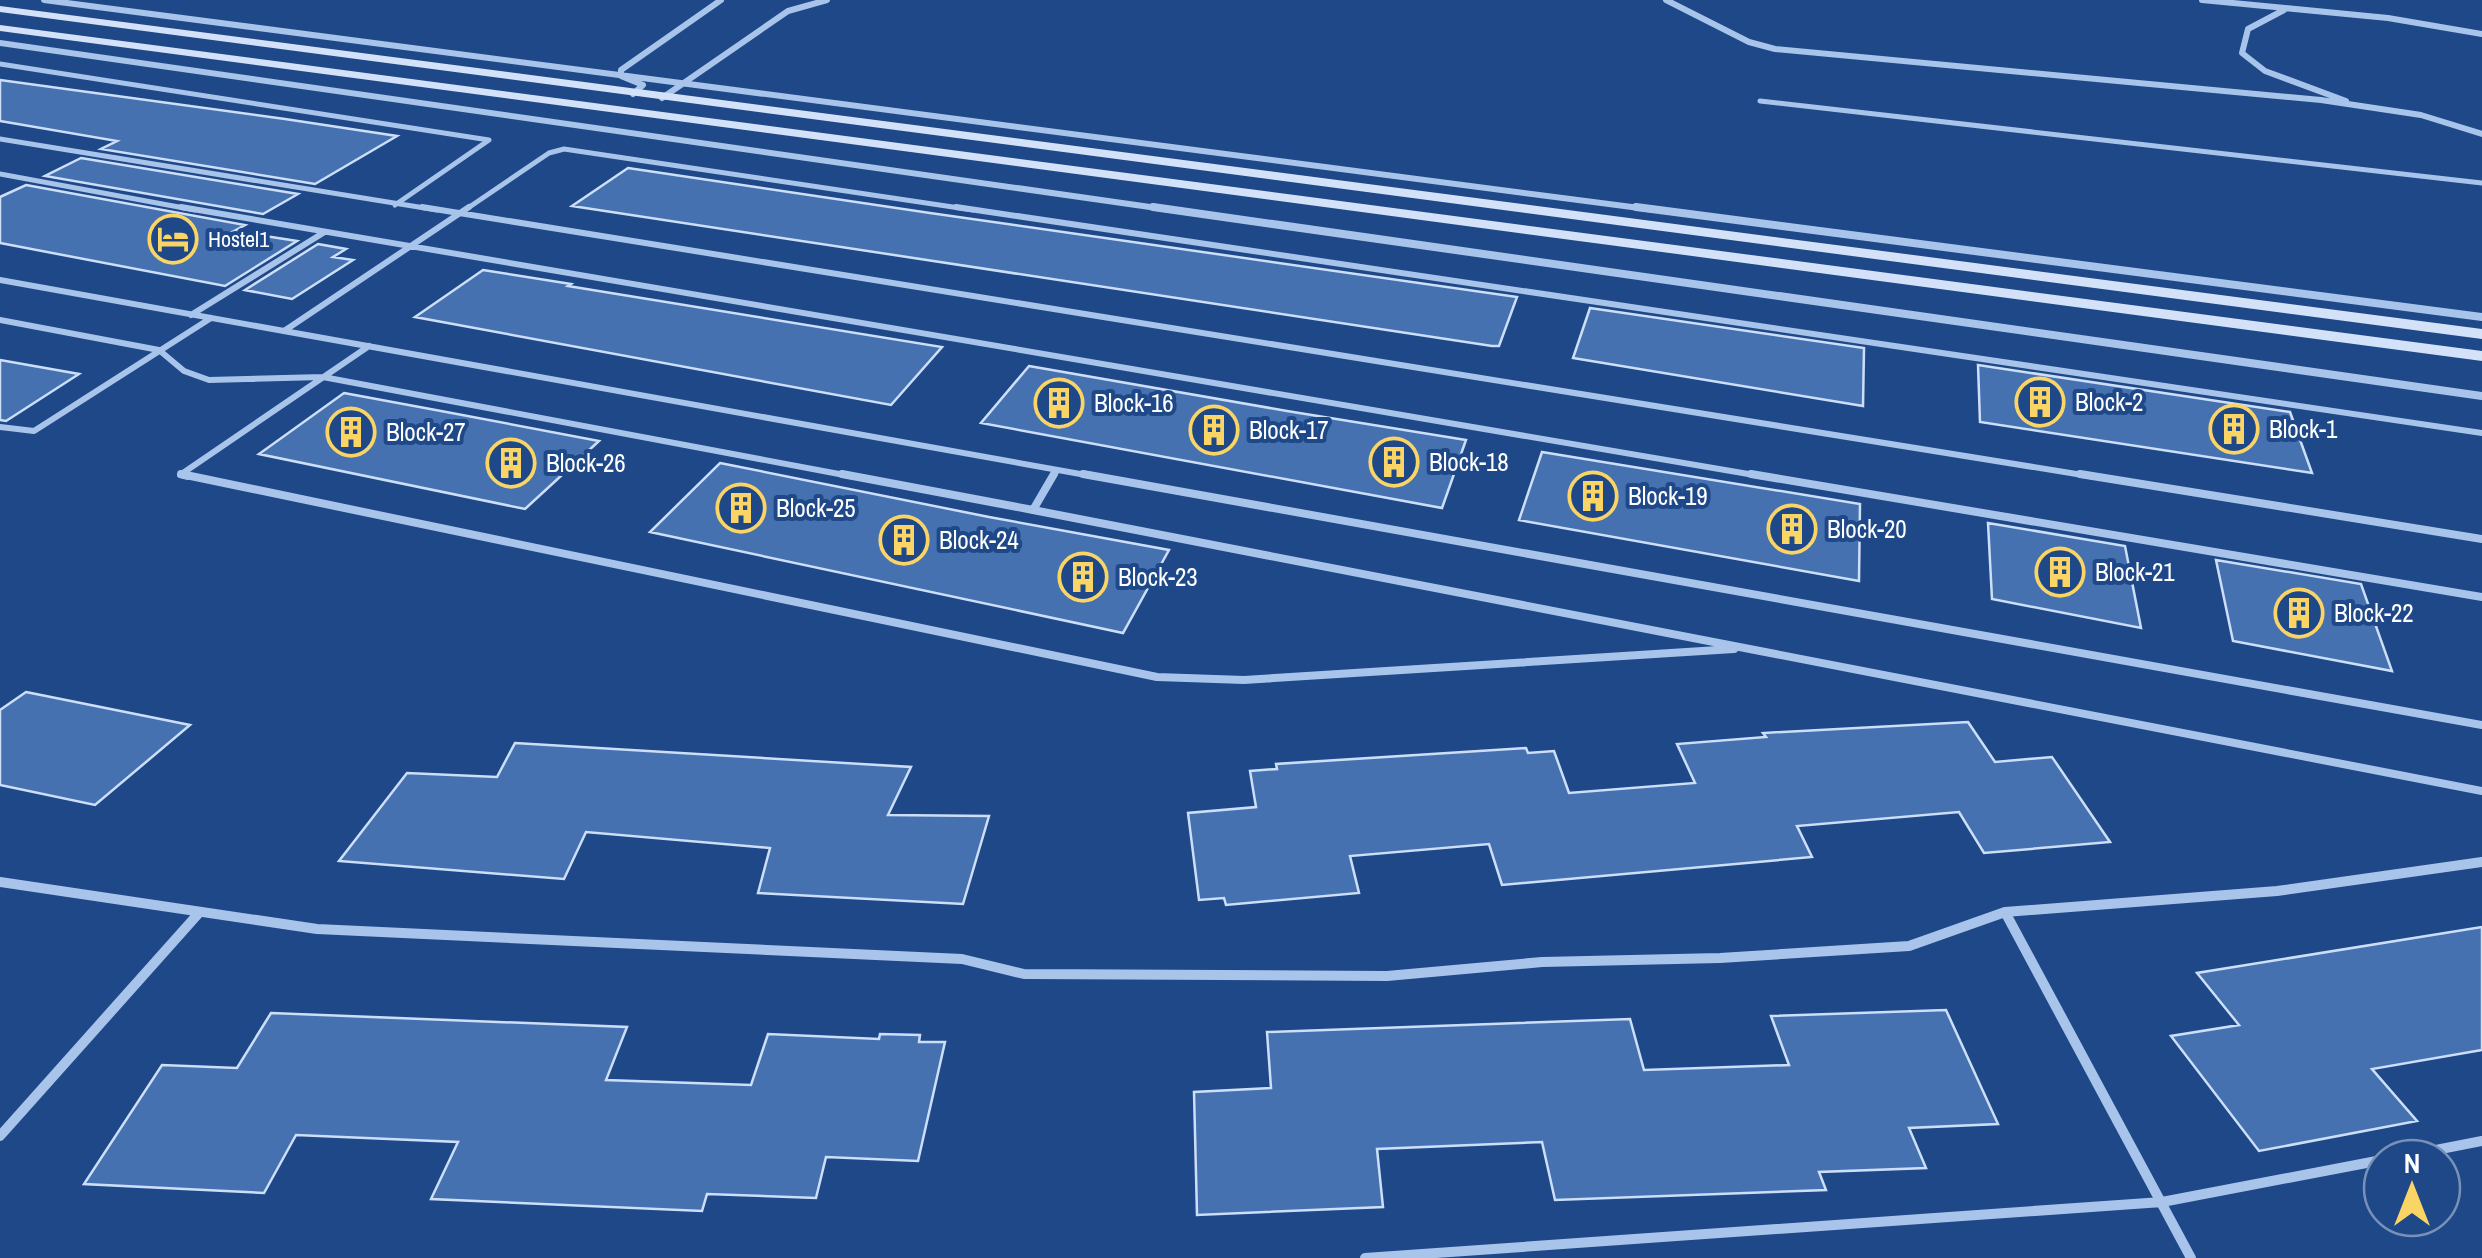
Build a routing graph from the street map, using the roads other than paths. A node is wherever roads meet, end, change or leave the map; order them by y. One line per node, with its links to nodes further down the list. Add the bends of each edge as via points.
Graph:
1 (44, 0): 14 (street)
2 (721, 0): 14 (street, via 625,66)
3 (799, 0): 9 (street)
4 (827, 0): 9 (street)
5 (1666, 0): 19 (street, via 1775,50)
6 (2202, 0): 8 (street)
7 (0, 9): 16 (main road)
8 (2285, 9): 11 (street); 19 (street, via 2248,29 2242,52 2261,70)
9 (788, 10): 15 (street)
10 (0, 28): 37 (main road)
11 (2482, 34)
12 (0, 43): 39 (street)
13 (0, 64): 24 (lane, via 488,140)
14 (621, 76): 15 (street); 16 (street, via 643,85)
15 (681, 84): 17 (street); 30 (street)
16 (633, 94): 17 (main road)
17 (662, 98): 34 (main road)
18 (1760, 101): 23 (lane)
19 (2349, 103): 20 (street)
20 (2482, 134)
21 (0, 139): 24 (lane)
22 (0, 174): 26 (lane)
23 (2482, 183)
24 (395, 205): 25 (lane)
25 (454, 215): 27 (lane); 41 (lane, via 549,153 575,150); 44 (lane)
26 (323, 233): 27 (lane); 29 (lane)
27 (406, 248): 33 (lane); 45 (lane)
28 (0, 280): 29 (lane)
29 (192, 314): 31 (lane)
30 (2482, 317)
31 (211, 318): 33 (lane); 36 (lane)
32 (0, 320): 36 (lane)
33 (284, 331): 35 (lane)
34 (2482, 334)
35 (369, 346): 38 (lane); 42 (lane)
36 (159, 350): 38 (lane, via 184,371 209,380); 40 (lane, via 34,430)
37 (2482, 356)
38 (323, 377): 43 (lane); 46 (lane, via 180,474 1156,677 1244,680)
39 (2482, 396)
40 (0, 428)
41 (2482, 433)
42 (1057, 470): 43 (lane); 47 (lane)
43 (1033, 510): 46 (lane)
44 (2482, 539)
45 (2482, 597)
46 (1734, 649): 48 (lane)
47 (2482, 725)
48 (2482, 792)
49 (2482, 862): 51 (lane, via 2277,891)
50 (0, 882): 52 (lane)
51 (2005, 912): 52 (lane, via 1910,946 1542,962 1387,976 1024,974 962,960 317,929); 55 (lane)
52 (198, 914): 53 (lane)
53 (0, 1136)
54 (2362, 1164): 55 (lane)
55 (2162, 1202): 56 (lane); 57 (lane)
56 (1365, 1258)
57 (2192, 1258)

